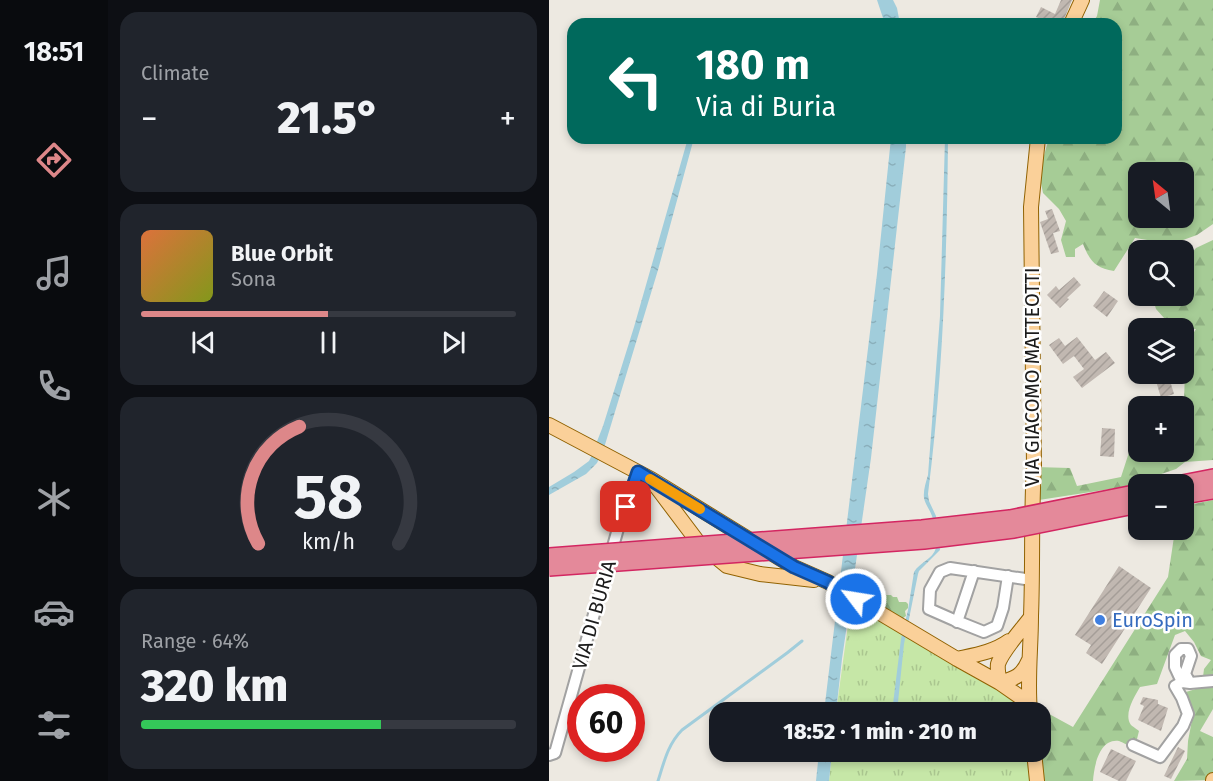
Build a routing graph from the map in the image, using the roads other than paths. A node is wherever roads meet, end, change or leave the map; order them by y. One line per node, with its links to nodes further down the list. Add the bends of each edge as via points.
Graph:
1 (1082, 0): 2 (main road)
2 (1074, 18)
3 (1037, 144): 17 (main road, VIA GIACOMO MATTEOTTI, via 1031,207)
4 (549, 425): 5 (main road)
5 (638, 472): 7 (main road); 29 (street, VIA DI BURIA, via 619,525 555,753)
6 (1213, 477): 8 (highway)
7 (651, 479): 18 (main road, via 794,567); 18 (main road, via 698,542 727,566)
8 (1194, 481)
9 (1213, 490): 11 (highway)
10 (1128, 494): 13 (highway, bridge, via 1010,518 933,527)
11 (1194, 494)
12 (1128, 507): 14 (highway, bridge, via 1014,530 924,541)
13 (549, 556)
14 (549, 568)
15 (973, 571): 16 (street); 20 (street); 20 (street, via 950,568 940,572 930,590 929,609)
16 (1008, 576): 17 (street); 20 (street, via 997,626 984,632)
17 (1032, 579): 19 (main road, VIA GIACOMO MATTEOTTI)
18 (828, 582): 22 (main road)
19 (1032, 617): 21 (main road); 23 (main road, VIA GIACOMO MATTEOTTI)
20 (957, 622)
21 (1016, 636): 22 (main road, via 1001,647); 25 (main road, via 999,662)
22 (957, 659): 25 (main road)
23 (1029, 660): 25 (main road, via 1014,679); 27 (main road, VIA GIACOMO MATTEOTTI)
24 (1213, 681): 28 (street, via 1175,686 1188,714 1160,757)
25 (1000, 683): 26 (main road)
26 (1023, 702)
27 (1030, 702)
28 (1133, 745)
29 (549, 755)
30 (1035, 762): 31 (main road)
31 (1037, 781)

